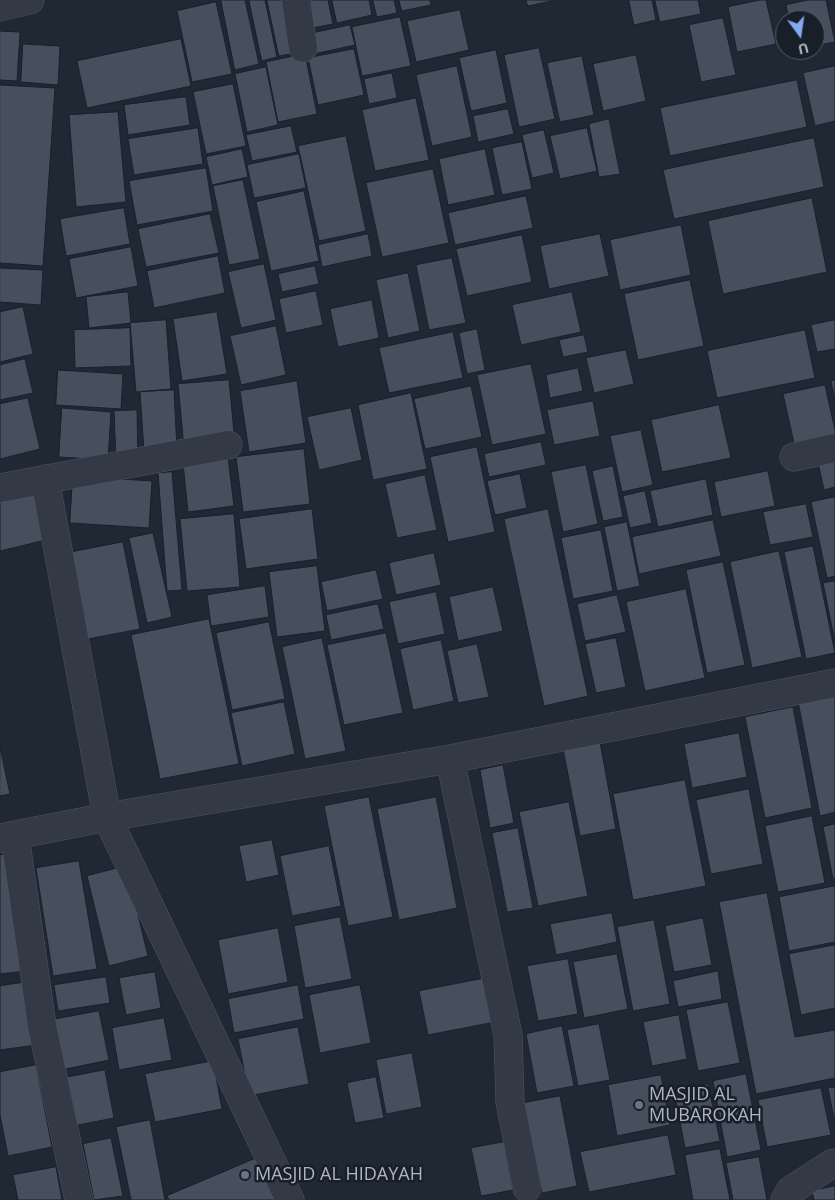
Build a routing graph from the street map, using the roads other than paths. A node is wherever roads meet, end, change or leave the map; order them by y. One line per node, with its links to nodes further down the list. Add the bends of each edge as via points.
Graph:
1 (30, 0): 3 (street)
2 (296, 0): 4 (street)
3 (0, 7)
4 (303, 48)
5 (228, 445): 8 (street)
6 (835, 448): 7 (street)
7 (794, 457)
8 (45, 479): 9 (street); 12 (street)
9 (0, 488)
10 (835, 683): 11 (street)
11 (450, 759): 12 (street); 15 (street, via 508,1035 510,1102)
12 (107, 817): 13 (street); 17 (street)
13 (7, 837): 16 (street)
14 (833, 1163): 18 (street, via 790,1191)
15 (527, 1188)
16 (79, 1200)
17 (290, 1200)
18 (784, 1200)

